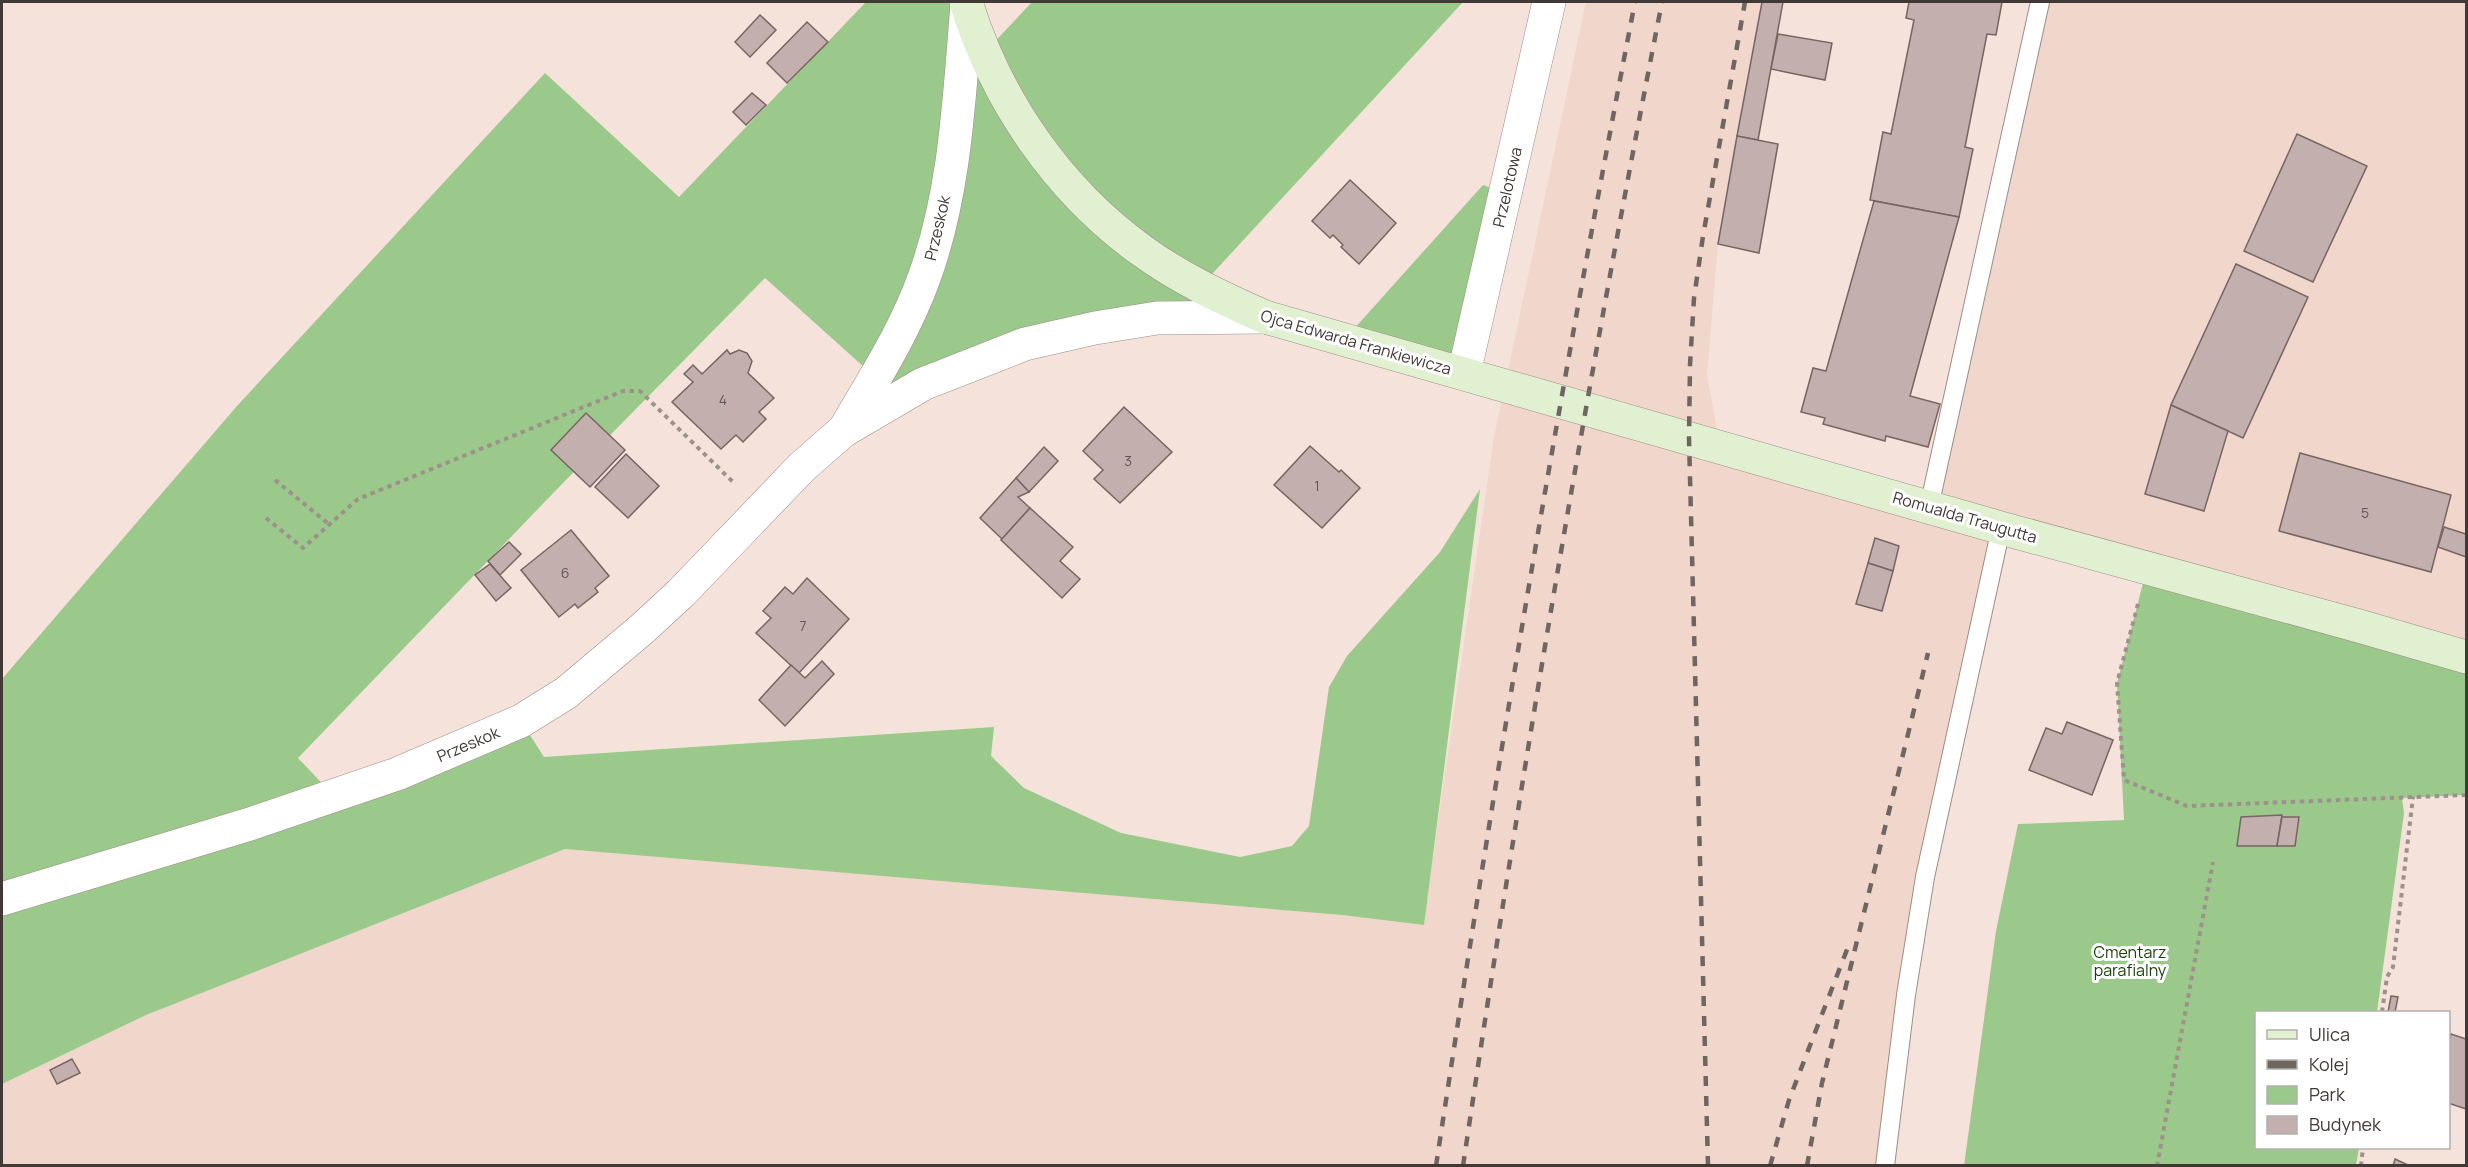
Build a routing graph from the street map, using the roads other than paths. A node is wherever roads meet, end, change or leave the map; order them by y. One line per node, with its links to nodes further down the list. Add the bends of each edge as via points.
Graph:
1 (1549, 2): 5 (street, Przelotowa)
2 (2040, 2): 7 (lane)
3 (966, 3): 4 (street, Ojca Edwarda Frankiewicza, via 1008,102 1074,191 1142,251 1218,296); 6 (street, Przeskok, via 956,140 937,235 924,279 903,327)
4 (1265, 317): 5 (street, Ojca Edwarda Frankiewicza); 6 (street, Przeskok, via 1157,318 1025,344 923,384)
5 (1464, 373): 7 (street, Romualda Traugutta)
6 (843, 431): 10 (street, Przeskok, via 802,467 642,629 566,693 521,722 397,774 250,824)
7 (1929, 507): 8 (street, Romualda Traugutta)
8 (2001, 528): 9 (street, Romualda Traugutta); 11 (lane, via 1925,877)
9 (2466, 657)
10 (2, 899)
11 (1885, 1166)

